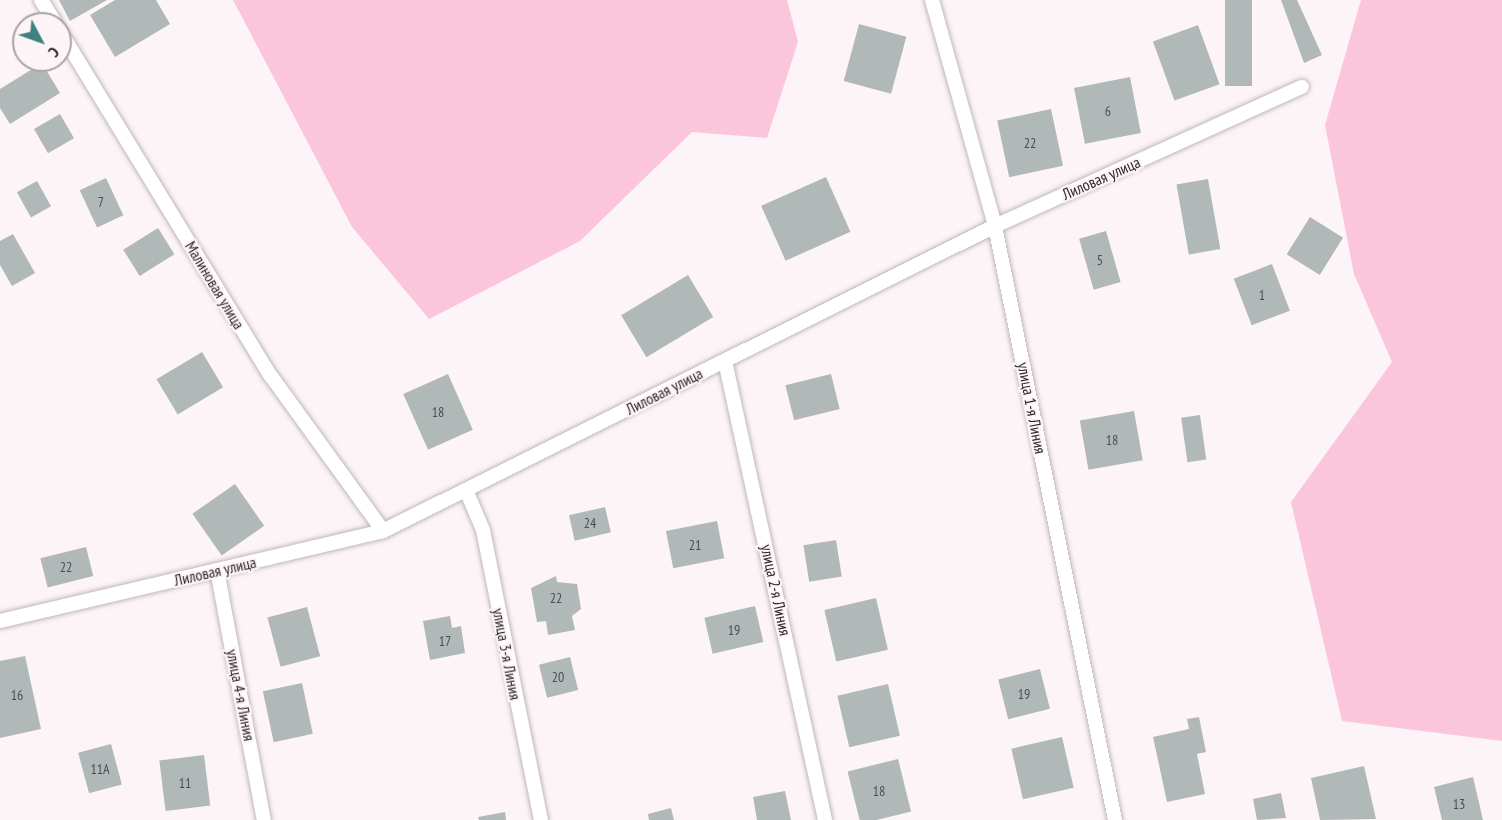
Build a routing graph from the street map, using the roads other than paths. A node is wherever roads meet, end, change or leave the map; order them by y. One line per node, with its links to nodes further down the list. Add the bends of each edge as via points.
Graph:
1 (932, 0): 4 (lane, улица 1-я Линия)
2 (72, 50): 7 (lane, Малиновая улица, via 271,376)
3 (1302, 87): 4 (lane, Лиловая улица)
4 (995, 226): 5 (lane, Лиловая улица); 13 (lane, улица 1-я Линия)
5 (725, 361): 6 (lane, Лиловая улица); 12 (lane, улица 2-я Линия)
6 (466, 490): 7 (lane, Лиловая улица); 11 (lane, улица 3-я Линия, via 483,530)
7 (383, 531): 8 (lane, Лиловая улица)
8 (217, 570): 9 (lane, Лиловая улица); 10 (lane, улица 4-я Линия)
9 (0, 621)
10 (264, 820)
11 (541, 820)
12 (825, 820)
13 (1115, 820)

